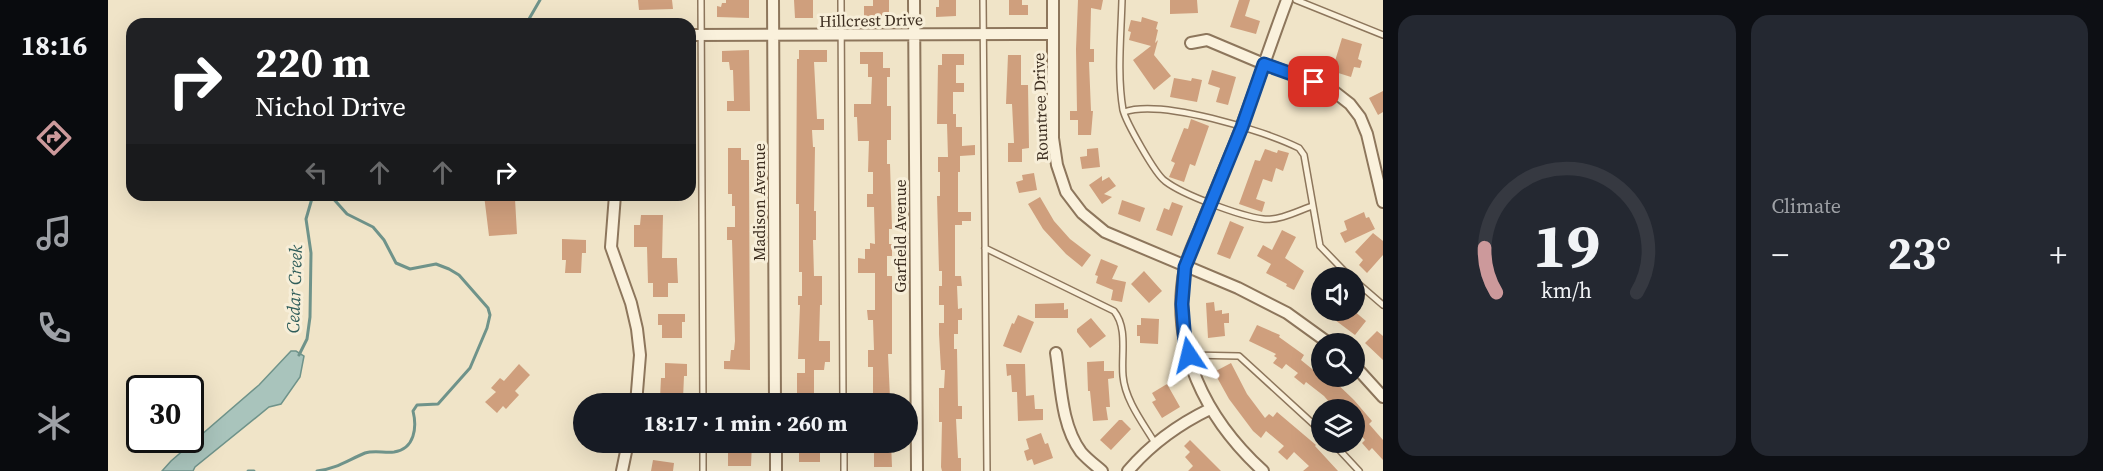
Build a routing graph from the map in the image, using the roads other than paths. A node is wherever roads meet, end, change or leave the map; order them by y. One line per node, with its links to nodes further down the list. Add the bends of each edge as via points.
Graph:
1 (701, 0): 14 (lane)
2 (773, 0): 17 (street, Madison Avenue)
3 (841, 0): 15 (lane)
4 (914, 0): 10 (street, Garfield Avenue)
5 (983, 0): 11 (lane)
6 (1053, 0): 12 (street, Rountree Drive)
7 (1122, 0): 20 (lane)
8 (1287, 0): 19 (street)
9 (1296, 0): 16 (lane)
10 (914, 34): 11 (street, Hillcrest Drive); 15 (street, Hillcrest Drive); 52 (street, Garfield Avenue)
11 (983, 34): 12 (street, Hillcrest Drive); 26 (lane)
12 (1052, 34): 27 (street, Rountree Drive, via 1053,138 1066,192 1082,213 1105,232)
13 (696, 35): 14 (street, Hillcrest Drive)
14 (702, 35): 17 (street, Hillcrest Drive); 36 (lane)
15 (841, 35): 17 (street, Hillcrest Drive); 38 (lane)
16 (1383, 35)
17 (773, 36): 37 (street, Madison Avenue)
18 (1191, 43): 19 (street, via 1207,40)
19 (1264, 64): 21 (street); 23 (street, via 1327,86 1350,104 1367,134)
20 (1124, 112): 21 (lane, via 1146,108); 24 (lane, via 1163,180)
21 (1242, 127): 24 (street); 25 (lane, via 1299,148 1304,155)
22 (615, 201): 35 (street, via 611,247 637,329 640,355)
23 (1383, 202)
24 (1211, 203): 25 (lane, via 1264,219); 27 (street)
25 (1312, 206): 28 (lane, via 1320,246)
26 (985, 248): 42 (lane, via 1114,311 1122,330 1126,392); 53 (lane)
27 (1185, 267): 31 (street, Rountree Drive, via 1238,288 1287,313); 33 (street, via 1182,304)
28 (1341, 267)
29 (1365, 289): 30 (lane)
30 (1383, 305)
31 (1315, 333)
32 (1056, 353): 54 (street, via 1069,427 1080,451)
33 (1189, 355): 40 (street); 41 (lane, via 1239,356)
34 (1365, 377): 39 (street)
35 (637, 393)
36 (703, 393)
37 (775, 393)
38 (843, 393)
39 (1383, 397)
40 (1210, 409): 42 (street, via 1182,422); 56 (street)
41 (1311, 422)
42 (1155, 444): 55 (street)
43 (626, 453): 48 (street)
44 (703, 453): 49 (lane)
45 (776, 453): 50 (street)
46 (844, 453): 51 (lane)
47 (1342, 453): 57 (lane)
48 (622, 471)
49 (703, 471)
50 (776, 471)
51 (844, 471)
52 (917, 471)
53 (987, 471)
54 (1102, 471)
55 (1128, 471)
56 (1263, 471)
57 (1359, 471)

